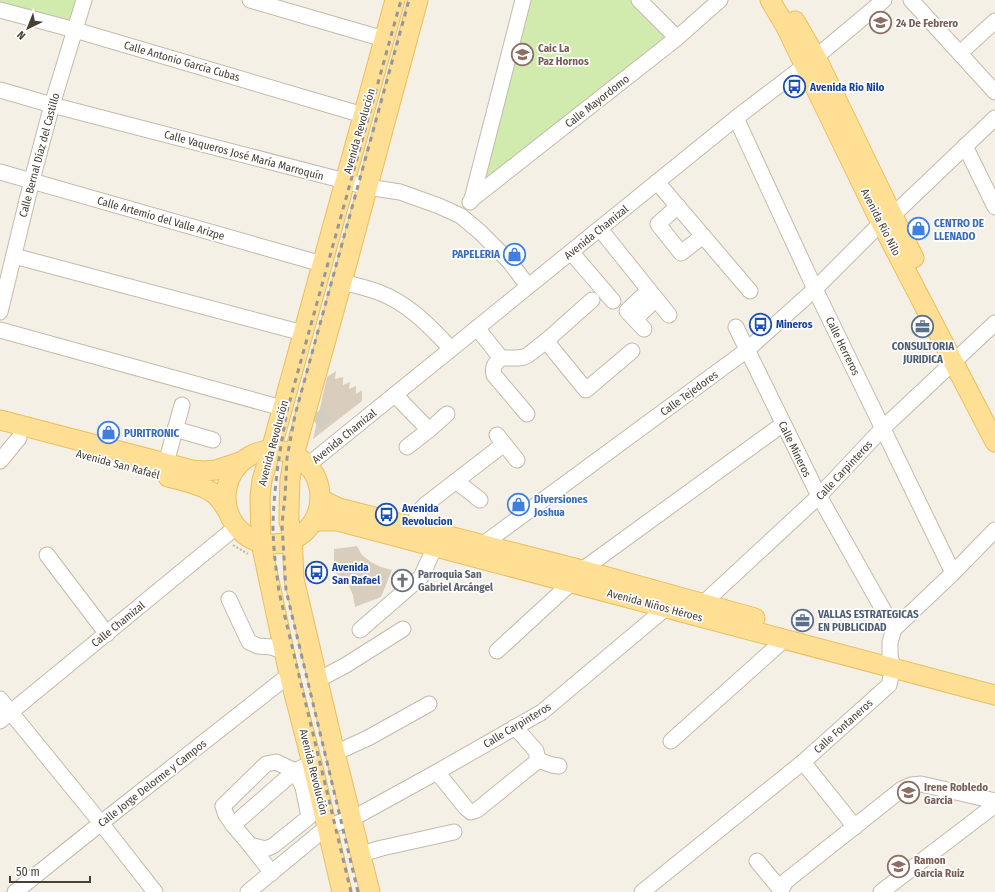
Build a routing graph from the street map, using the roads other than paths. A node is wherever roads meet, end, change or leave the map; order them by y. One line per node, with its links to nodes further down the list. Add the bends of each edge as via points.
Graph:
1 (84, 0): 14 (street, Calle Bernal Díaz del Castillo)
2 (250, 0): 16 (street)
3 (395, 0): 16 (main road, Avenida Revolución)
4 (418, 0): 30 (main road, Avenida Revolución)
5 (523, 0): 31 (street)
6 (639, 0): 15 (street)
7 (720, 0): 15 (street, Calle Mayordomo)
8 (770, 0): 18 (main road, Avenida Río Nilo)
9 (783, 0): 18 (main road, Avenida Río Nilo)
10 (884, 0): 18 (street, Avenida Chamizal)
11 (911, 0): 17 (street)
12 (0, 10): 14 (street, Calle Antonio García Cubas)
13 (995, 21): 17 (street)
14 (75, 30): 21 (street, Calle Bernal Díaz del Castillo); 22 (street, Calle Antonio García Cubas)
15 (677, 38): 31 (street, Calle Mayordomo)
16 (384, 39): 22 (main road, Avenida Revolución)
17 (960, 54): 20 (street)
18 (810, 61): 23 (street, Avenida Chamizal); 35 (main road, Avenida Río Nilo)
19 (0, 90): 21 (street, Calle Vaqueros José María Marroquín)
20 (995, 92)
21 (52, 105): 27 (street, Calle Bernal Díaz del Castillo); 28 (street, Calle Vaqueros José María Marroquín)
22 (363, 115): 28 (main road, Avenida Revolución)
23 (736, 118): 29 (street, Avenida Chamizal); 43 (street, Calle Herreros)
24 (995, 118): 25 (street, Calle Tejedores)
25 (965, 146): 33 (street); 35 (street, Calle Tejedores)
26 (0, 172): 27 (street, Calle Artemio del Valle Arizpe)
27 (32, 180): 39 (street, Calle Bernal Díaz del Castillo); 40 (street, Calle Artemio del Valle Arizpe)
28 (344, 181): 30 (street, Calle Vaqueros José María Marroquín); 40 (main road, Avenida Revolución)
29 (657, 182): 32 (street); 36 (street, Avenida Chamizal)
30 (367, 187): 34 (street, Calle Vaqueros José María Marroquín, via 400,192); 41 (main road, Avenida Revolución)
31 (472, 199): 34 (street)
32 (678, 206): 37 (street); 37 (street, via 658,224 681,253)
33 (995, 206)
34 (461, 216): 42 (street, Calle Vaqueros José María Marroquín, via 509,261)
35 (887, 219): 43 (street, Calle Tejedores); 61 (main road, Avenida Río Nilo)
36 (600, 229): 38 (street, Avenida Chamizal); 45 (street)
37 (703, 236): 44 (street)
38 (571, 252): 42 (street, Avenida Chamizal); 47 (street)
39 (14, 256): 48 (street, Calle Bernal Díaz del Castillo); 55 (street)
40 (322, 264): 55 (main road, Avenida Revolución)
41 (342, 282): 57 (street, via 378,292 403,305 432,328); 79 (main road, Avenida Revolución)
42 (528, 286): 53 (street, Avenida Chamizal)
43 (815, 288): 58 (street, Calle Tejedores); 70 (street, Calle Herreros)
44 (750, 291)
45 (652, 294): 49 (street); 51 (street, via 628,310)
46 (592, 300): 56 (street)
47 (613, 301)
48 (0, 312)
49 (669, 315)
50 (995, 323): 61 (street, Calle Carpinteros)
51 (640, 324)
52 (736, 327): 58 (street, Calle Mineros)
53 (477, 328): 57 (street, Avenida Chamizal); 60 (street)
54 (0, 330): 64 (street)
55 (303, 333): 64 (main road, Avenida Revolución)
56 (546, 341): 59 (street, via 586,390); 60 (street, via 524,357)
57 (451, 349): 62 (street, Avenida Chamizal)
58 (747, 350): 69 (street, Calle Mineros); 95 (street, Calle Tejedores)
59 (632, 351)
60 (500, 358): 66 (street, via 493,367 494,375)
61 (958, 358): 67 (main road, Avenida Río Nilo); 70 (street, Calle Carpinteros); 76 (main road, Avenida Río Nilo)
62 (395, 394): 72 (street); 79 (street, Avenida Chamizal)
63 (182, 405): 71 (street)
64 (282, 408): 78 (main road, Avenida Revolución)
65 (447, 414): 72 (street)
66 (527, 414)
67 (995, 418)
68 (0, 420): 83 (main road, Avenida San Rafaél)
69 (783, 424): 85 (street, Calle Mineros); 99 (street)
70 (883, 428): 85 (street, Calle Carpinteros); 98 (street, Calle Herreros)
71 (175, 430): 75 (street); 83 (street)
72 (429, 430): 77 (street)
73 (0, 433): 74 (main road, Avenida San Rafaél)
74 (19, 438): 81 (street); 88 (main road, Avenida San Rafaél, via 190,483 212,492)
75 (213, 440)
76 (995, 442)
77 (408, 447)
78 (271, 450): 79 (main road, via 280,450); 82 (main road, Avenida San Rafaél, via 258,452); 94 (main road, Avenida Revolución, via 260,497)
79 (301, 460): 86 (main road, via 313,472 318,482); 93 (main road, Avenida Revolución, via 290,480 289,521)
80 (517, 460): 84 (street, via 500,440)
81 (0, 461)
82 (240, 462): 83 (main road, Avenida San Rafaél, via 204,471); 88 (main road, via 229,478 226,489)
83 (166, 463)
84 (456, 481): 87 (street); 90 (street, via 422,508)
85 (819, 496): 102 (street, Calle Carpinteros); 104 (street, Calle Mineros)
86 (320, 499): 89 (main road); 90 (main road, Avenida Niños Héroes, via 339,508)
87 (480, 500)
88 (227, 510): 91 (main road)
89 (314, 521): 93 (main road, via 304,533); 96 (main road, Avenida Niños Héroes, via 338,521)
90 (411, 526): 95 (main road, Avenida Niños Héroes)
91 (236, 527): 94 (main road, via 248,538); 106 (street, Calle Chamizal)
92 (995, 530): 98 (street)
93 (292, 541): 94 (main road, via 281,544); 112 (main road, Avenida Revolución, via 294,580)
94 (261, 543): 108 (main road, Avenida Revolución)
95 (482, 545): 99 (main road, Avenida Niños Héroes)
96 (435, 547): 99 (main road, Avenida Niños Héroes); 105 (street, via 421,576)
97 (47, 555): 106 (street)
98 (953, 573): 104 (street)
99 (576, 577): 101 (main road, Avenida Niños Héroes); 102 (main road, Avenida Niños Héroes); 109 (street)
100 (230, 599): 108 (street, via 249,642 258,646)
101 (666, 608): 102 (main road, Avenida Niños Héroes); 118 (street, Calle Carpinteros, via 542,712)
102 (697, 609): 107 (main road, Avenida Niños Héroes); 110 (main road, Avenida Niños Héroes)
103 (403, 629): 112 (street)
104 (894, 629): 110 (street, Calle Fontaneros, via 890,642)
105 (360, 630)
106 (107, 634): 117 (street, Calle Chamizal)
107 (784, 640): 110 (main road, Avenida Niños Héroes); 119 (street)
108 (283, 648): 111 (main road, Avenida Revolución)
109 (497, 650)
110 (891, 662): 113 (main road, Avenida Niños Héroes); 114 (main road, Avenida Niños Héroes); 122 (street, Calle Fontaneros, via 889,685)
111 (289, 674): 124 (main road, Avenida Revolución); 129 (street, Calle Jorge Delorme y Campos)
112 (318, 680): 120 (main road, Avenida Revolución)
113 (995, 685)
114 (995, 695)
115 (0, 699): 117 (street)
116 (429, 704): 120 (street)
117 (5, 717): 129 (street)
118 (515, 728): 121 (street, via 536,751); 125 (street, Calle Carpinteros)
119 (671, 741)
120 (335, 753): 128 (main road, Avenida Revolución)
121 (538, 760): 123 (street); 125 (street, via 477,810 471,812)
122 (803, 762): 131 (street); 145 (street, Calle Fontaneros)
123 (559, 766)
124 (303, 767): 130 (street); 130 (street, via 276,762 266,764 223,806); 132 (main road, Avenida Revolución); 134 (street, via 303,787 309,817 273,846 265,849)
125 (437, 772): 128 (street, Calle Carpinteros)
126 (995, 801): 131 (street, via 921,784 911,785 902,789)
127 (995, 805): 138 (street)
128 (351, 819): 132 (street, Calle Carpinteros); 135 (main road, Avenida Revolución)
129 (101, 823): 140 (street, Calle Jorge Delorme y Campos); 141 (street)
130 (233, 825): 134 (street)
131 (855, 827): 139 (street, via 786,881)
132 (328, 828): 137 (street, Calle Carpinteros); 143 (main road, Avenida Revolución)
133 (454, 832): 135 (street)
134 (250, 845): 137 (street)
135 (362, 854): 144 (main road, Avenida Revolución)
136 (757, 861): 139 (street)
137 (272, 873): 142 (street, Calle Carpinteros)
138 (899, 887): 146 (street)
139 (781, 891)
140 (15, 892)
141 (155, 892)
142 (248, 892)
143 (342, 892)
144 (370, 892)
145 (642, 892)
146 (881, 892)

